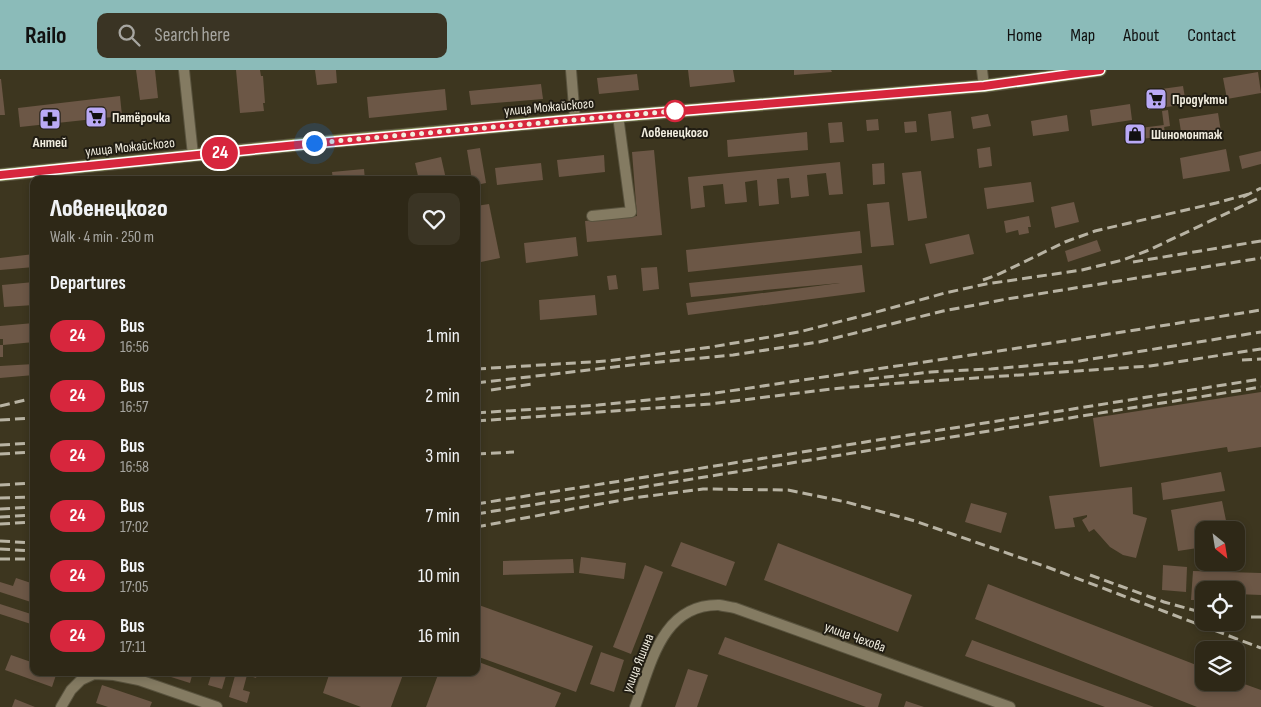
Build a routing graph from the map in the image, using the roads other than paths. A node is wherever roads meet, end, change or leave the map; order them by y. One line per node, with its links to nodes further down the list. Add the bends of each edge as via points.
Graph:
1 (184, 70): 8 (street)
2 (570, 70): 7 (street)
3 (982, 70): 5 (street)
4 (1100, 70): 5 (main road, улица Можайского)
5 (984, 86): 6 (main road, улица Можайского)
6 (618, 116): 7 (main road, улица Можайского); 10 (street, via 631,212)
7 (575, 119): 8 (main road, улица Можайского)
8 (193, 155): 9 (main road, улица Можайского)
9 (0, 175)
10 (592, 216)
11 (690, 612): 16 (street, улица Яшина, via 666,630 657,646); 17 (street, улица Чехова, via 720,605 735,608)
12 (90, 676): 14 (street, via 70,690)
13 (119, 676): 15 (street)
14 (62, 707)
15 (217, 707)
16 (636, 707)
17 (1010, 707)

